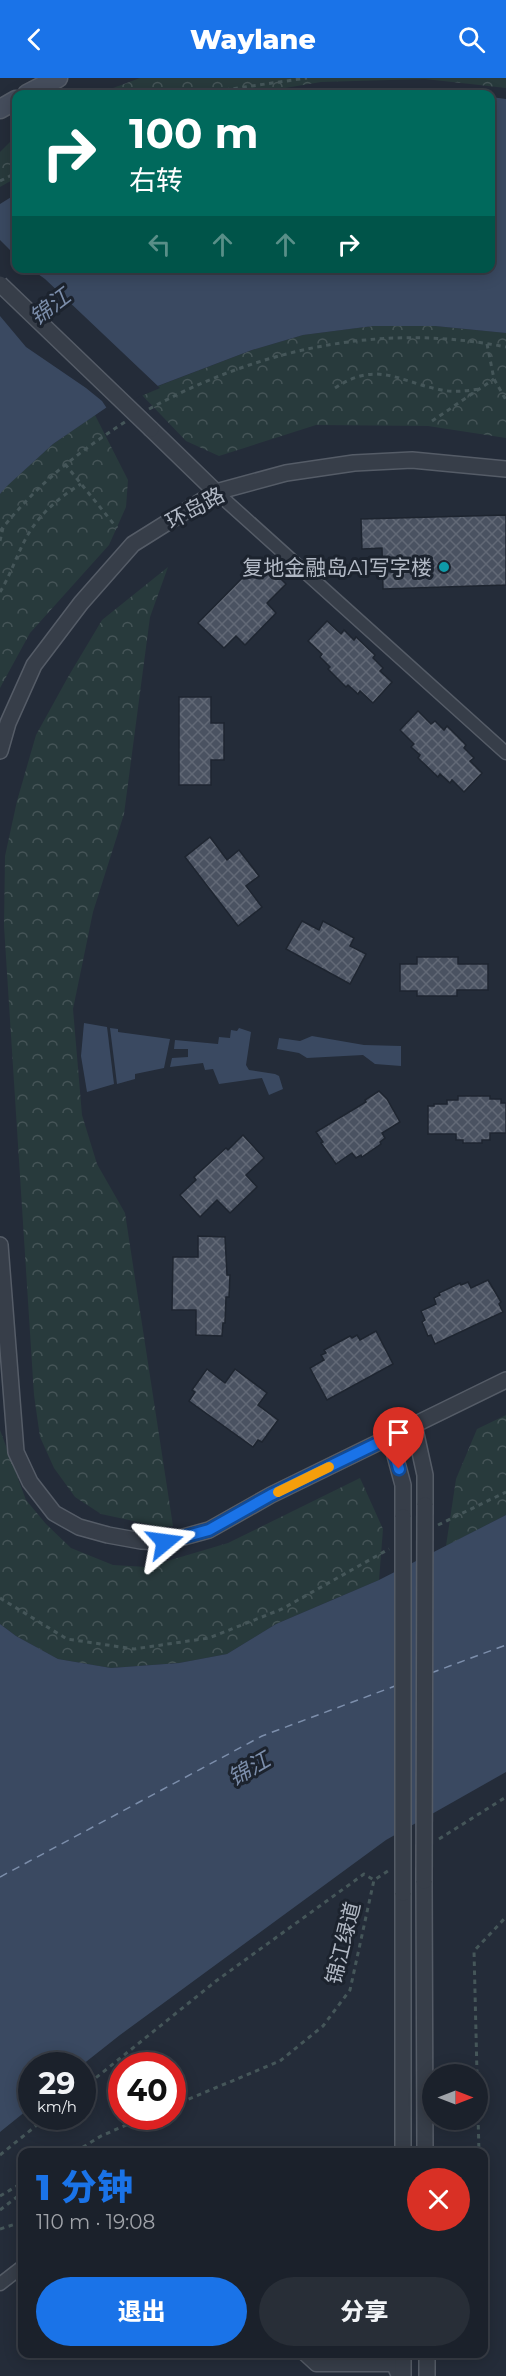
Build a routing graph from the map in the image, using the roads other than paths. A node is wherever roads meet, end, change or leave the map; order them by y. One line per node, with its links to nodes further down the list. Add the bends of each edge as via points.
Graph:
1 (58, 78): 2 (main road)
2 (35, 90)
3 (0, 284): 5 (street, bridge)
4 (506, 469): 5 (street, 环岛路, via 412,460 354,463 286,473)
5 (216, 492): 6 (street, 环岛路, via 133,544 81,603 34,665); 7 (street)
6 (0, 751)
7 (506, 753)
8 (0, 1245): 11 (street, via 16,1452 30,1482 54,1513 79,1527 130,1539 165,1542 209,1530)
9 (506, 1380): 10 (street)
10 (414, 1425): 11 (street); 13 (street, bridge, via 425,1475)
11 (390, 1437): 12 (street, bridge, via 404,1485)
12 (403, 2148)
13 (425, 2148)
14 (18, 2270): 15 (street)
15 (0, 2284)
16 (308, 2358): 19 (street, via 316,2365 393,2365)
17 (403, 2358): 20 (street)
18 (427, 2358): 21 (street)
19 (398, 2376)
20 (403, 2376)
21 (427, 2376)

